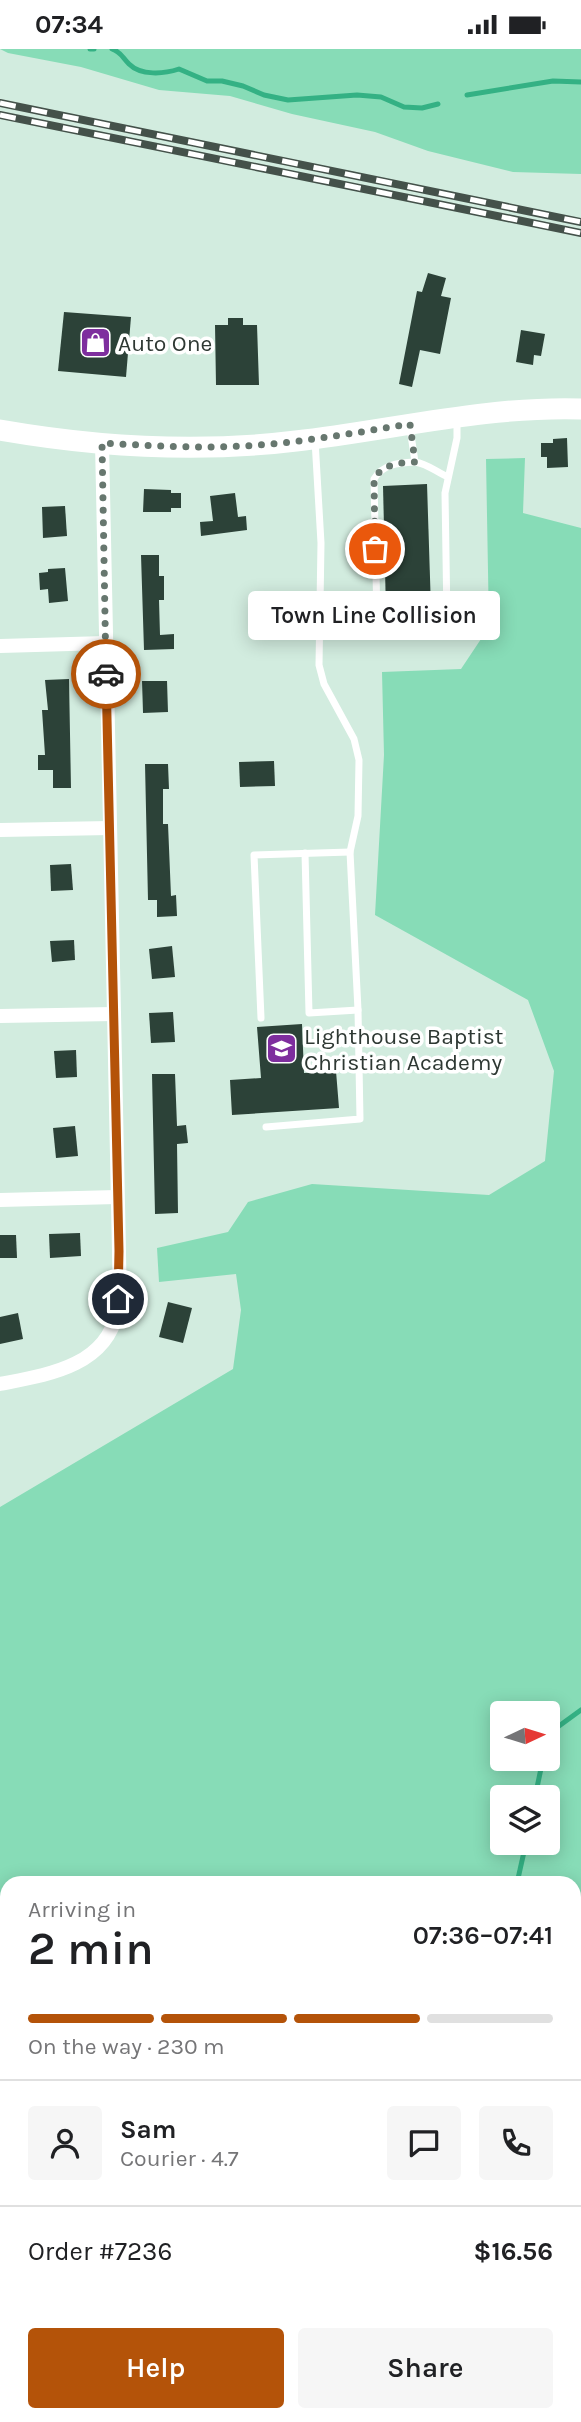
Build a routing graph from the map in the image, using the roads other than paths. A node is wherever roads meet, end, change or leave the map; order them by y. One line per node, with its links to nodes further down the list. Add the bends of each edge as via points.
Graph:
1 (581, 409): 2 (main road)
2 (457, 417): 3 (main road); 8 (lane)
3 (410, 424): 5 (main road); 7 (lane)
4 (0, 430): 6 (main road)
5 (315, 439): 6 (main road, via 209,447); 13 (lane, via 321,543 318,665 354,739 359,760 358,816)
6 (102, 443): 9 (street)
7 (415, 462): 8 (lane); 8 (lane, via 394,464 374,479 377,620 447,619)
8 (448, 477)
9 (106, 643): 10 (street); 11 (street)
10 (0, 646)
11 (110, 828): 12 (street); 16 (street)
12 (0, 830)
13 (350, 852): 14 (lane); 15 (lane)
14 (305, 853): 15 (lane, via 309,1013); 18 (lane, via 254,855)
15 (358, 1010): 19 (lane, via 360,1119)
16 (114, 1014): 17 (street); 20 (street)
17 (0, 1016)
18 (261, 1018)
19 (266, 1127)
20 (117, 1198): 21 (street); 22 (street, via 118,1299 106,1338 72,1367)
21 (0, 1200)
22 (0, 1384)

